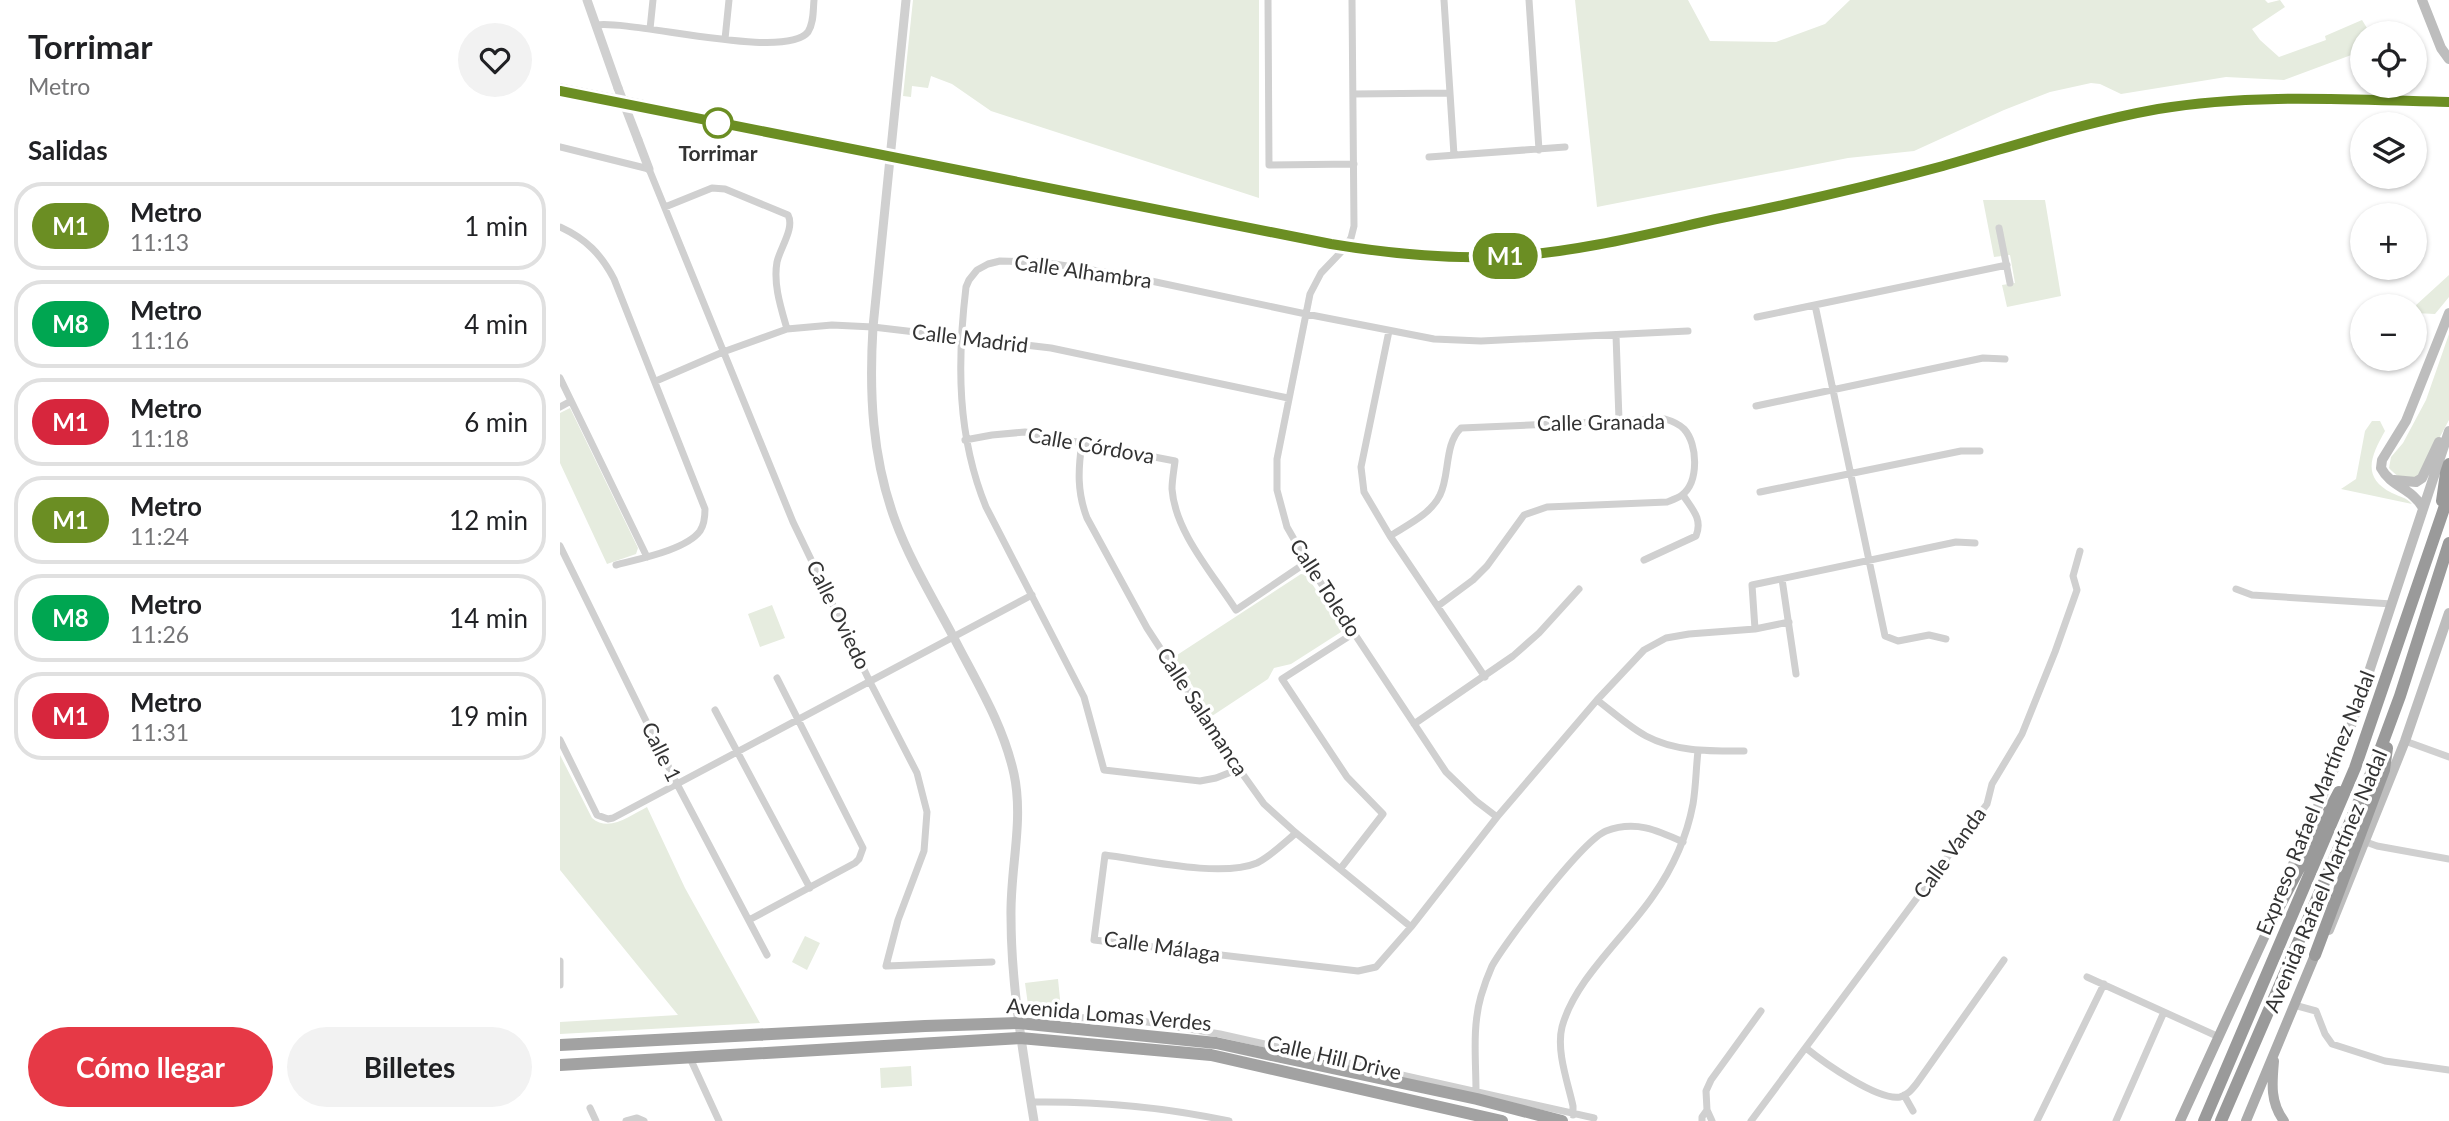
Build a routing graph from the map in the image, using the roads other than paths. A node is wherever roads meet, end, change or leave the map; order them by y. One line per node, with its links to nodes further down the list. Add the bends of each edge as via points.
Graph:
1 (587, 0): 11 (street)
2 (653, 0): 12 (street)
3 (729, 0): 13 (street)
4 (814, 0): 13 (street, via 808,32 798,39)
5 (906, 0): 35 (street)
6 (1268, 0): 22 (street, via 1269,165)
7 (1352, 0): 16 (street)
8 (1444, 0): 15 (street)
9 (1529, 0): 19 (street)
10 (2421, 0): 14 (main road)
11 (596, 25): 12 (street); 23 (street, bridge)
12 (650, 29): 13 (street)
13 (725, 39)
14 (2449, 59)
15 (1450, 93): 16 (street); 20 (street)
16 (1353, 94): 22 (street)
17 (560, 147): 23 (street)
18 (1565, 147): 19 (street)
19 (1539, 149): 20 (street)
20 (1454, 155): 21 (street)
21 (1429, 158)
22 (1354, 164): 27 (street)
23 (649, 169): 24 (street, Calle Oviedo)
24 (665, 206): 36 (street, via 712,188 788,215 791,223 776,278); 41 (street, Calle Oviedo)
25 (560, 227): 44 (street, via 594,247 607,264)
26 (1999, 228): 29 (street)
27 (1352, 238)
28 (1342, 251): 33 (street, Calle Toledo, via 1321,273)
29 (2007, 265): 30 (street); 31 (street)
30 (2010, 283)
31 (1815, 305): 34 (street); 45 (street)
32 (2449, 313): 57 (main road, via 2406,421 2382,460 2381,468)
33 (1306, 314): 37 (street, Calle Alhambra); 40 (street, Calle Alhambra, via 1123,275 1042,262 1000,261 969,280); 46 (street, Calle Toledo)
34 (1757, 317)
35 (873, 327): 36 (street, Calle Madrid); 40 (street, Calle Madrid); 83 (street, via 871,403 883,481 908,552)
36 (787, 329): 41 (street, Calle Madrid)
37 (1390, 331): 39 (street, Calle Alhambra, via 1481,341); 63 (street, via 1361,467 1368,500)
38 (1688, 331): 39 (street, Calle Alhambra)
39 (1616, 335): 50 (street)
40 (962, 339): 46 (street, Calle Madrid, via 1051,348); 52 (street, Calle Alhambra, via 960,391)
41 (723, 352): 44 (street, Calle Madrid); 88 (street, Calle Oviedo, via 793,522)
42 (2005, 359): 45 (street, via 1983,358)
43 (560, 379): 47 (street)
44 (656, 381): 68 (street, via 705,509 704,521 692,538)
45 (1833, 390): 48 (street); 56 (street)
46 (1288, 398): 71 (street, Calle Toledo, via 1277,459 1277,490 1287,527)
47 (571, 401): 49 (street); 68 (street)
48 (1756, 406)
49 (560, 407)
50 (1619, 420): 60 (street, Calle Granada, via 1665,419 1685,430 1693,446 1694,469); 63 (street, Calle Granada, via 1461,428 1453,439 1440,495)
51 (2449, 428): 57 (main road, via 2422,478 2416,482); 61 (main road)
52 (965, 440): 53 (street, Calle Córdova, via 1026,432); 76 (street, Calle Alhambra, via 986,507)
53 (1082, 442): 71 (street, Calle Córdova, via 1175,461 1172,486 1183,529 1236,610); 101 (street, Calle Salamanca, via 1078,482 1087,518 1147,628)
54 (1980, 451): 56 (street)
55 (2449, 464): 62 (highway)
56 (1851, 474): 58 (street); 70 (street)
57 (2390, 480): 61 (main road, via 2417,498)
58 (1760, 492)
59 (2449, 494): 62 (highway, Expreso Rafael Martínez Nadal)
60 (1683, 495): 69 (street, via 1699,520 1696,536); 78 (street, via 1667,502 1547,507 1524,515 1474,580)
61 (2423, 508): 77 (main road, Avenida Rafael Martínez Nadal)
62 (2440, 523): 100 (highway, Expreso Rafael Martínez Nadal)
63 (1390, 536): 78 (street)
64 (1975, 543): 70 (street, via 1956,542)
65 (2449, 543): 92 (highway, Expreso Rafael Martínez Nadal)
66 (560, 546): 102 (street, Calle 1)
67 (2080, 551): 129 (street, Calle Vanda, via 2073,576 2077,590 2055,652 2022,734 1992,784 1987,804)
68 (647, 557): 72 (street)
69 (1644, 560)
70 (1869, 561): 73 (street); 84 (street, via 1885,636 1898,641 1928,635)
71 (1307, 562): 82 (street, Calle Toledo)
72 (616, 565)
73 (1782, 579): 80 (street); 81 (street, via 1752,585)
74 (1579, 589): 86 (street, via 1539,633)
75 (2236, 589): 77 (street, via 2252,595)
76 (1032, 595): 83 (street); 101 (street, Calle Alhambra, via 1084,696 1104,770 1200,781)
77 (2392, 604): 110 (main road, Avenida Rafael Martínez Nadal, via 2346,741)
78 (1438, 606): 86 (street)
79 (2449, 613): 95 (main road, Avenida Rafael Martínez Nadal)
80 (1789, 622): 81 (street); 85 (street)
81 (1755, 629): 89 (street, via 1666,639 1644,650)
82 (1354, 633): 93 (street, Calle Toledo); 108 (street, via 1282,679 1347,777 1383,814)
83 (953, 637): 88 (street); 125 (street, via 998,722 1015,777 1018,820 1011,883 1011,962)
84 (1946, 639)
85 (1796, 674)
86 (1485, 677): 93 (street)
87 (777, 678): 91 (street)
88 (870, 682): 91 (street); 117 (street, Calle Oviedo, via 917,773 927,812 923,850 886,966)
89 (1597, 700): 96 (street, via 1646,736); 103 (street)
90 (715, 710): 98 (street)
91 (798, 720): 98 (street); 109 (street, via 863,848 855,863)
92 (2392, 720): 114 (highway, via 2384,770); 156 (highway, Expreso Rafael Martínez Nadal)
93 (1414, 724): 103 (street, Calle Toledo, via 1452,779)
94 (560, 740): 102 (street, via 602,817 613,818)
95 (2405, 741): 99 (street); 106 (main road, Avenida Rafael Martínez Nadal)
96 (1698, 751): 97 (street); 105 (street, via 1693,804)
97 (1744, 751)
98 (737, 752): 102 (street); 109 (street)
99 (2449, 757)
100 (2355, 768): 110 (highway, via 2329,807); 155 (highway, Expreso Rafael Martínez Nadal)
101 (1239, 769): 104 (street, Calle Salamanca, via 1264,804)
102 (677, 784): 111 (street, Calle 1)
103 (1497, 817): 112 (street)
104 (1296, 833): 108 (street, Calle Salamanca); 112 (street, Calle Málaga, via 1258,862 1233,868 1105,855 1094,940 1358,971 1377,967)
105 (1683, 842): 134 (street, via 1640,826 1603,832 1586,845 1510,937 1491,968 1476,1021); 140 (street, via 1654,895 1569,1010 1561,1030 1573,1106)
106 (2366, 842): 107 (street); 114 (main road, Avenida Rafael Martínez Nadal, via 2336,918)
107 (2449, 859)
108 (1341, 868): 112 (street, Calle Salamanca)
109 (810, 888): 111 (street)
110 (2273, 918): 126 (main road, Avenida Rafael Martínez Nadal)
111 (749, 920): 113 (street, Calle 1)
112 (1411, 927)
113 (767, 955)
114 (2315, 955): 121 (main road, Avenida Rafael Martínez Nadal)
115 (2004, 960): 135 (street)
116 (560, 961): 120 (street)
117 (992, 962)
118 (2087, 976): 119 (street)
119 (2104, 984): 123 (street); 152 (street)
120 (560, 985)
121 (2294, 1005): 130 (main road, Avenida Rafael Martínez Nadal); 133 (street, via 2319,1017 2332,1044 2385,1062)
122 (1761, 1011): 138 (street, via 1711,1080 1706,1091)
123 (2164, 1012): 126 (street); 153 (street)
124 (1070, 1017): 134 (street, Calle Hill Drive, via 1141,1021 1220,1034)
125 (1019, 1023): 127 (street); 128 (highway, Avenida Lomas Verdes); 140 (highway, Avenida Lomas Verdes, via 1216,1043)
126 (2219, 1037): 154 (main road, Avenida Rafael Martínez Nadal)
127 (1020, 1038): 131 (highway, Avenida Lomas Verdes); 136 (street); 148 (highway, Avenida Lomas Verdes, via 1211,1055)
128 (560, 1045)
129 (1806, 1048): 135 (street, via 1879,1094); 151 (street, Calle Vanda)
130 (2275, 1052): 157 (main road, Avenida Rafael Martínez Nadal); 158 (main road, via 2273,1098)
131 (690, 1058): 132 (highway, Avenida Lomas Verdes); 145 (street)
132 (560, 1065)
133 (2449, 1070)
134 (1476, 1092): 140 (street, Calle Hill Drive)
135 (1904, 1095): 139 (street)
136 (1031, 1102): 146 (street); 147 (street, via 1120,1105)
137 (590, 1108): 142 (street)
138 (1707, 1110): 149 (street); 150 (street)
139 (1913, 1111)
140 (1567, 1118): 141 (street, Calle Hill Drive)
141 (1594, 1118)
142 (596, 1121)
143 (626, 1121): 144 (street)
144 (643, 1121)
145 (719, 1121)
146 (1034, 1121)
147 (1229, 1121)
148 (1502, 1121)
149 (1702, 1121)
150 (1712, 1121)
151 (1751, 1121)
152 (2037, 1121)
153 (2116, 1121)
154 (2180, 1121)
155 (2204, 1121)
156 (2221, 1121)
157 (2246, 1121)
158 (2284, 1121)

